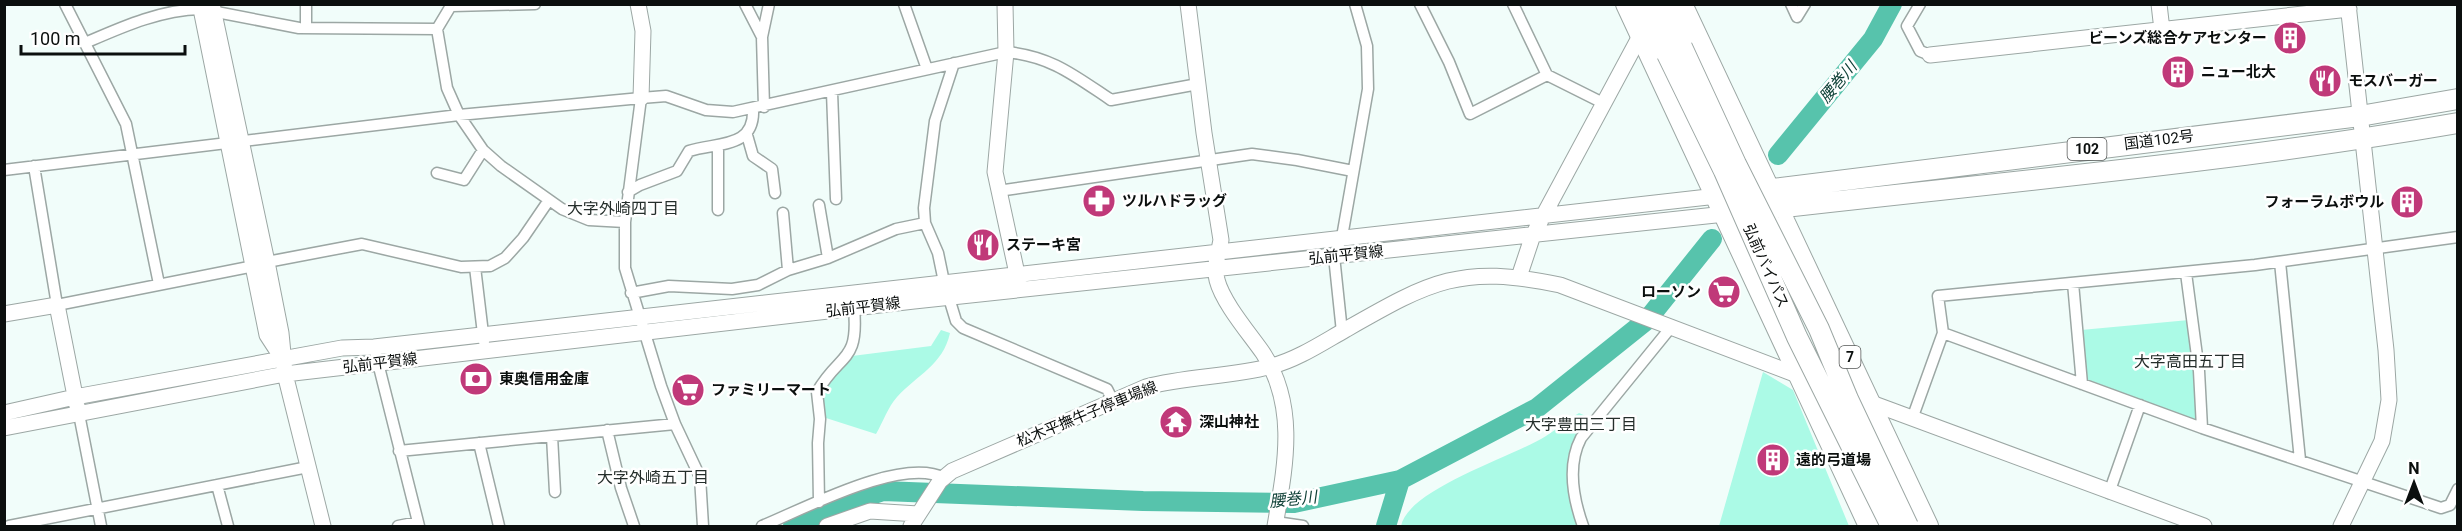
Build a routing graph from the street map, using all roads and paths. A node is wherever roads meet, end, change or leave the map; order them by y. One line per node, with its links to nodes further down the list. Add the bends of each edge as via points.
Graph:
1 (65, 4): 29 (street)
2 (306, 4): 24 (street)
3 (535, 4): 21 (street)
4 (638, 4): 38 (main road, via 643,31)
5 (745, 4): 28 (street)
6 (769, 4): 28 (street)
7 (904, 4): 34 (street)
8 (1005, 4): 31 (main road)
9 (1188, 4): 36 (main road)
10 (1354, 4): 54 (street, via 1367,46 1368,88)
11 (1420, 4): 35 (street, via 1470,114)
12 (1513, 4): 35 (street)
13 (1626, 4): 27 (highway)
14 (1644, 4): 30 (highway, 弘前バイパス / 7)
15 (1662, 4): 30 (highway, 弘前バイパス / 7)
16 (1682, 4): 56 (highway, 7)
17 (1791, 4): 18 (street, via 1797,17)
18 (1805, 4)
19 (1920, 4): 32 (street, via 1907,26 1920,51)
20 (2159, 4): 26 (main road)
21 (452, 5): 25 (street)
22 (2348, 7): 26 (main road); 43 (main road)
23 (206, 8): 24 (street); 29 (street, via 135,21); 47 (main road)
24 (306, 28): 25 (street)
25 (437, 29): 42 (street, via 447,88)
26 (2162, 30): 32 (main road)
27 (1640, 36): 40 (main road); 60 (highway)
28 (762, 37): 41 (street)
29 (85, 43): 50 (street, via 126,124)
30 (1675, 50): 150 (highway, 弘前バイパス / 7, bridge, via 1797,337); 151 (highway, 弘前バイパス / 7, bridge, via 1819,329)
31 (1006, 52): 33 (street); 36 (street, via 1032,54 1111,100); 57 (main road, via 995,153)
32 (1930, 55)
33 (954, 63): 34 (street); 70 (street, via 935,121)
34 (927, 69): 37 (street)
35 (1547, 75): 40 (street)
36 (1198, 84): 51 (main road)
37 (832, 92): 41 (street); 61 (street)
38 (641, 98): 41 (street, via 666,96 705,110 733,112); 42 (street); 58 (street)
39 (2457, 99): 43 (highway, 国道102号 / 102)
40 (1603, 103): 68 (main road)
41 (758, 108): 45 (street)
42 (459, 115): 47 (street); 49 (street)
43 (2360, 116): 46 (main road); 56 (highway, 国道102号 / 102)
44 (2457, 123): 46 (highway, 国道102号 / 102)
45 (747, 135): 48 (street, via 739,142); 59 (street, via 753,156 772,169)
46 (2362, 140): 64 (highway, 国道102号 / 102); 74 (main road)
47 (234, 142): 50 (street); 79 (main road)
48 (718, 145): 58 (street, via 689,152 677,171); 65 (street)
49 (483, 150): 55 (street, via 464,180); 62 (street)
50 (131, 153): 52 (street); 88 (street)
51 (1210, 160): 54 (street, via 1252,154); 57 (street); 75 (main road, via 1221,240)
52 (34, 166): 53 (street); 92 (street)
53 (4, 170)
54 (1353, 171): 72 (street)
55 (437, 173)
56 (1769, 189): 60 (highway, 国道102号 / 102); 64 (highway, 7)
57 (998, 191): 83 (main road)
58 (628, 192): 69 (street)
59 (775, 193)
60 (1717, 196): 67 (highway); 68 (main road, 弘前平賀線)
61 (836, 199)
62 (549, 200): 69 (street, via 589,220); 80 (street, via 505,258 490,266)
63 (819, 205): 77 (street)
64 (1779, 208): 67 (highway, 国道102号 / 102); 111 (highway, 7)
65 (718, 210)
66 (783, 213): 82 (street)
67 (1725, 214): 71 (main road, 弘前平賀線); 107 (highway)
68 (1543, 216): 71 (main road); 72 (main road, 弘前平賀線)
69 (625, 222): 90 (street, via 623,249)
70 (925, 223): 77 (street, via 896,229); 86 (street, via 938,253)
71 (1533, 235): 76 (main road, 弘前平賀線); 85 (main road)
72 (1342, 237): 75 (main road, 弘前平賀線); 76 (street)
73 (2457, 237): 74 (street)
74 (2375, 249): 78 (street); 126 (main road, via 2389,400 2382,441)
75 (1217, 252): 81 (main road); 83 (main road, 弘前平賀線)
76 (1334, 256): 81 (main road, 弘前平賀線); 98 (street)
77 (828, 258): 82 (street)
78 (2280, 262): 84 (street); 123 (street)
79 (261, 264): 80 (street, via 362,244); 88 (street); 103 (main road, via 281,333)
80 (475, 267): 100 (street)
81 (1215, 269): 89 (main road, 弘前平賀線); 105 (main road, via 1218,286)
82 (788, 270): 90 (street, via 764,284 745,287 669,286)
83 (1017, 273): 86 (main road, 弘前平賀線); 89 (main road)
84 (2186, 273): 87 (street); 118 (street)
85 (1519, 277): 96 (main road, 松木平撫牛子停車場線, via 1560,285); 98 (main road, 松木平撫牛子停車場線, via 1466,276 1439,282 1401,298)
86 (944, 282): 95 (main road, 弘前平賀線)
87 (2073, 283): 99 (street, via 1938,296); 108 (street)
88 (159, 284): 92 (street)
89 (1021, 290): 91 (main road, 弘前平賀線)
90 (631, 293): 95 (street)
91 (949, 297): 93 (main road, 弘前平賀線); 110 (street, via 956,321 963,328 1107,389)
92 (57, 305): 94 (main road); 109 (main road)
93 (854, 308): 97 (main road, 弘前平賀線); 131 (street, via 854,342 850,353 817,392)
94 (4, 314)
95 (642, 315): 97 (street); 100 (main road, 弘前平賀線)
96 (1667, 324): 107 (main road, 松木平撫牛子停車場線); 148 (street, via 1572,454 1572,478)
97 (646, 332): 102 (main road, 弘前平賀線); 116 (street)
98 (1342, 332): 105 (main road, 松木平撫牛子停車場線)
99 (1943, 333): 108 (street); 115 (street)
100 (483, 334): 101 (main road, 弘前平賀線); 102 (street)
101 (374, 347): 103 (main road, 弘前平賀線); 104 (street)
102 (485, 351): 104 (main road, 弘前平賀線)
103 (281, 358): 106 (main road); 109 (main road, 弘前平賀線)
104 (376, 363): 106 (main road, 弘前平賀線); 122 (street)
105 (1271, 366): 110 (main road, 松木平撫牛子停車場線, via 1174,380); 134 (main road, via 1285,408 1287,430)
106 (285, 374): 114 (main road, 弘前平賀線); 124 (main road)
107 (1799, 375): 111 (main road, 松木平撫牛子停車場線); 149 (highway)
108 (2082, 384): 112 (street)
109 (75, 397): 113 (main road, 弘前平賀線); 114 (main road)
110 (1113, 401): 125 (main road, 松木平撫牛子停車場線)
111 (1872, 404): 115 (main road, 松木平撫牛子停車場線); 152 (highway, 7)
112 (2140, 405): 118 (street); 130 (street)
113 (4, 413)
114 (79, 414): 117 (main road, 弘前平賀線); 132 (street)
115 (1912, 419): 130 (main road, 松木平撫牛子停車場線)
116 (675, 424): 119 (street); 144 (street, via 700,477)
117 (4, 428)
118 (2202, 428): 123 (street)
119 (607, 430): 120 (street); 143 (street)
120 (552, 436): 121 (street); 129 (street)
121 (479, 443): 122 (street); 142 (street)
122 (399, 451): 135 (street)
123 (2300, 460): 126 (street)
124 (308, 467): 127 (street); 140 (main road)
125 (942, 479): 131 (street, via 933,472 887,477); 133 (main road)
126 (2363, 480): 128 (street, via 2441,508 2450,505); 154 (main road)
127 (217, 485): 132 (street); 139 (street)
128 (2457, 489)
129 (555, 492)
130 (2109, 493): 153 (main road, 松木平撫牛子停車場線)
131 (819, 502): 145 (street)
132 (97, 509): 136 (street); 138 (street)
133 (918, 514): 146 (main road, via 870,512)
134 (1276, 521): 147 (street)
135 (419, 524): 141 (street)
136 (28, 525): 137 (street)
137 (9, 526)
138 (100, 526)
139 (228, 526)
140 (323, 526)
141 (398, 526)
142 (499, 526)
143 (634, 526)
144 (703, 526)
145 (762, 526)
146 (827, 526)
147 (1303, 526)
148 (1583, 526)
149 (1869, 526)
150 (1891, 526)
151 (1908, 526)
152 (1928, 526)
153 (2204, 526)
154 (2342, 526)

